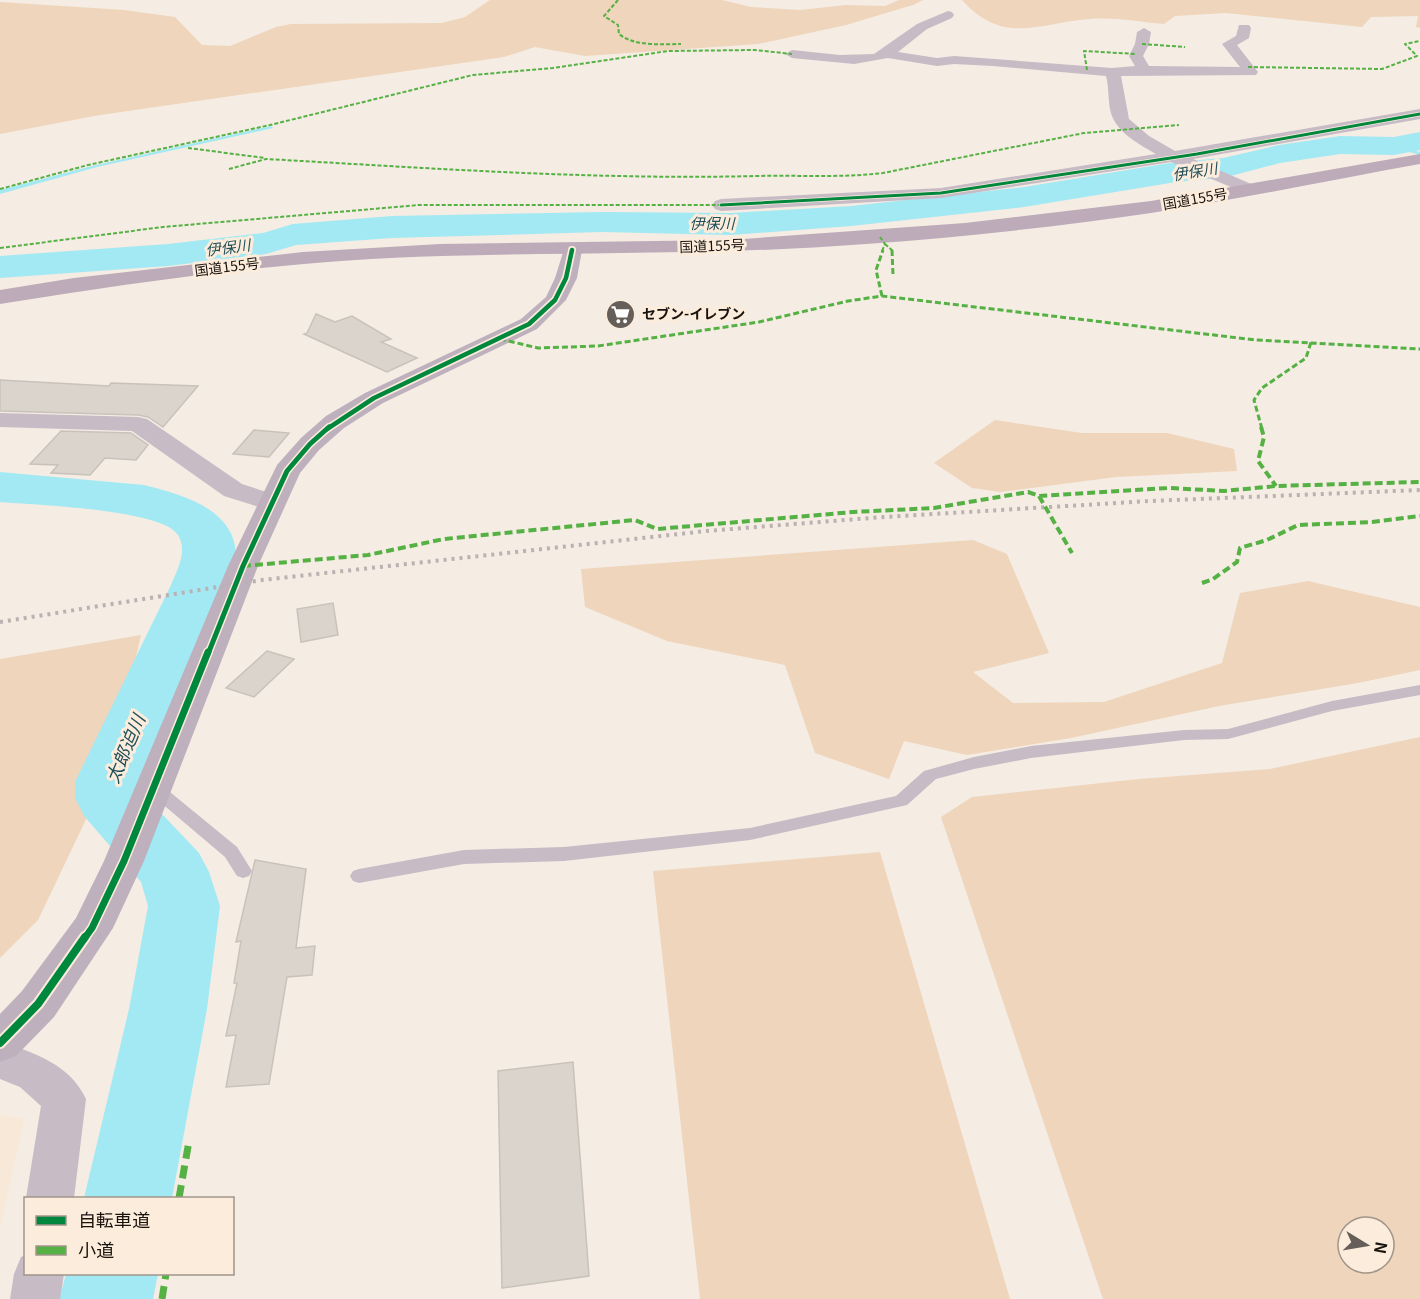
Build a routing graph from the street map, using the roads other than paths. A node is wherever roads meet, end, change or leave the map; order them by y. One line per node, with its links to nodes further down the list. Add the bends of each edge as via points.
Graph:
1 (948, 15): 5 (street, via 930,21)
2 (1244, 28): 6 (street, via 1242,38 1229,44 1251,72)
3 (1144, 33): 6 (street, via 1136,56)
4 (792, 54): 5 (street, via 855,59)
5 (886, 54): 7 (street, via 937,62 993,62)
6 (1145, 69): 7 (street)
7 (1112, 72): 9 (street, via 1116,107 1127,129)
8 (1420, 114): 9 (street)
9 (1177, 157): 11 (street); 12 (street, via 941,194)
10 (1417, 161): 11 (highway, 国道155号)
11 (1250, 190): 13 (highway, 国道155号, via 1150,207 872,238)
12 (721, 205)
13 (572, 250): 14 (highway, 国道155号, via 440,250 303,258); 16 (street, via 566,278 555,300 530,324 374,398 335,422 309,444 287,471)
14 (0, 297)
15 (0, 420): 16 (street, via 138,424 233,490)
16 (272, 503): 18 (street)
17 (1420, 690): 20 (lane, via 1332,706 1228,734 1184,735 1031,752 974,763 930,775 901,801 750,834 564,854 464,857)
18 (148, 799): 19 (lane, via 231,852); 21 (street, via 92,928 38,1005)
19 (243, 871)
20 (359, 876)
21 (0, 1043)
22 (0, 1060): 23 (street, via 36,1074 64,1099)
23 (50, 1197)
24 (39, 1275): 25 (street)
25 (35, 1299)

